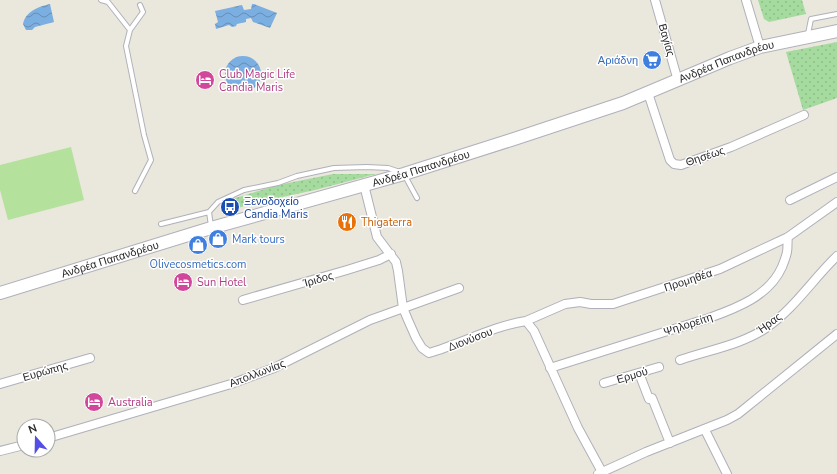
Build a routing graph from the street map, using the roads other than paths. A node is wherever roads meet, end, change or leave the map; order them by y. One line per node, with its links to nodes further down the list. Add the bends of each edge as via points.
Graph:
1 (101, 0): 6 (lane, via 108,2)
2 (655, 0): 10 (street, Βαγίας)
3 (746, 0): 9 (street)
4 (140, 5): 6 (lane, via 143,12)
5 (837, 14): 8 (lane, via 811,19)
6 (130, 30): 16 (lane, via 126,46 151,160)
7 (837, 31): 8 (main road, Ανδρέα Παπανδρέου)
8 (807, 36): 9 (main road, Ανδρέα Παπανδρέου)
9 (760, 47): 10 (main road, Ανδρέα Παπανδρέου)
10 (678, 81): 11 (main road, Ανδρέα Παπανδρέου)
11 (648, 93): 12 (street, Θησέως, via 670,160 681,165 731,147); 13 (main road, Ανδρέα Παπανδρέου)
12 (804, 115)
13 (404, 174): 15 (main road, Ανδρέα Παπανδρέου); 17 (lane); 20 (lane, via 388,168 334,168 244,190 218,202)
14 (837, 177): 18 (street)
15 (364, 185): 22 (main road, Ανδρέα Παπανδρέου); 24 (street, Διονύσου, via 377,237)
16 (135, 191)
17 (416, 198)
18 (790, 200)
19 (837, 202): 23 (street, Προμηθέα)
20 (209, 212): 21 (lane); 22 (lane)
21 (161, 224)
22 (211, 228): 27 (main road, Ανδρέα Παπανδρέου)
23 (788, 237): 30 (street, Προμηθέα, via 720,269 632,299 613,304 565,304); 35 (street, Ψηλορείτη, via 787,253 776,277 752,300 709,318)
24 (391, 254): 28 (street, Ίριδος, via 347,270); 29 (street, Διονύσου, via 396,262)
25 (837, 256): 33 (street, Ήρας, via 798,300 766,328 739,342)
26 (459, 288): 29 (street, Απολλωνίας)
27 (0, 293)
28 (243, 300)
29 (404, 308): 30 (street, Διονύσου, via 416,338 429,354 509,323); 40 (street, Απολλωνίας, via 364,323 274,368 231,384)
30 (526, 321): 35 (street, via 534,331)
31 (837, 334): 39 (street, via 738,414)
32 (90, 358): 38 (street, Ευρώπης)
33 (680, 360)
34 (659, 367): 36 (street, Ερμού)
35 (550, 368): 45 (street)
36 (638, 373): 37 (street, Ερμού); 41 (street, via 649,399 652,398)
37 (604, 383)
38 (0, 384)
39 (705, 430): 41 (street); 46 (street)
40 (56, 436)
41 (670, 443): 44 (street, via 646,452)
42 (16, 447): 43 (street)
43 (0, 452)
44 (619, 470): 45 (street)
45 (600, 473)
46 (727, 474)

